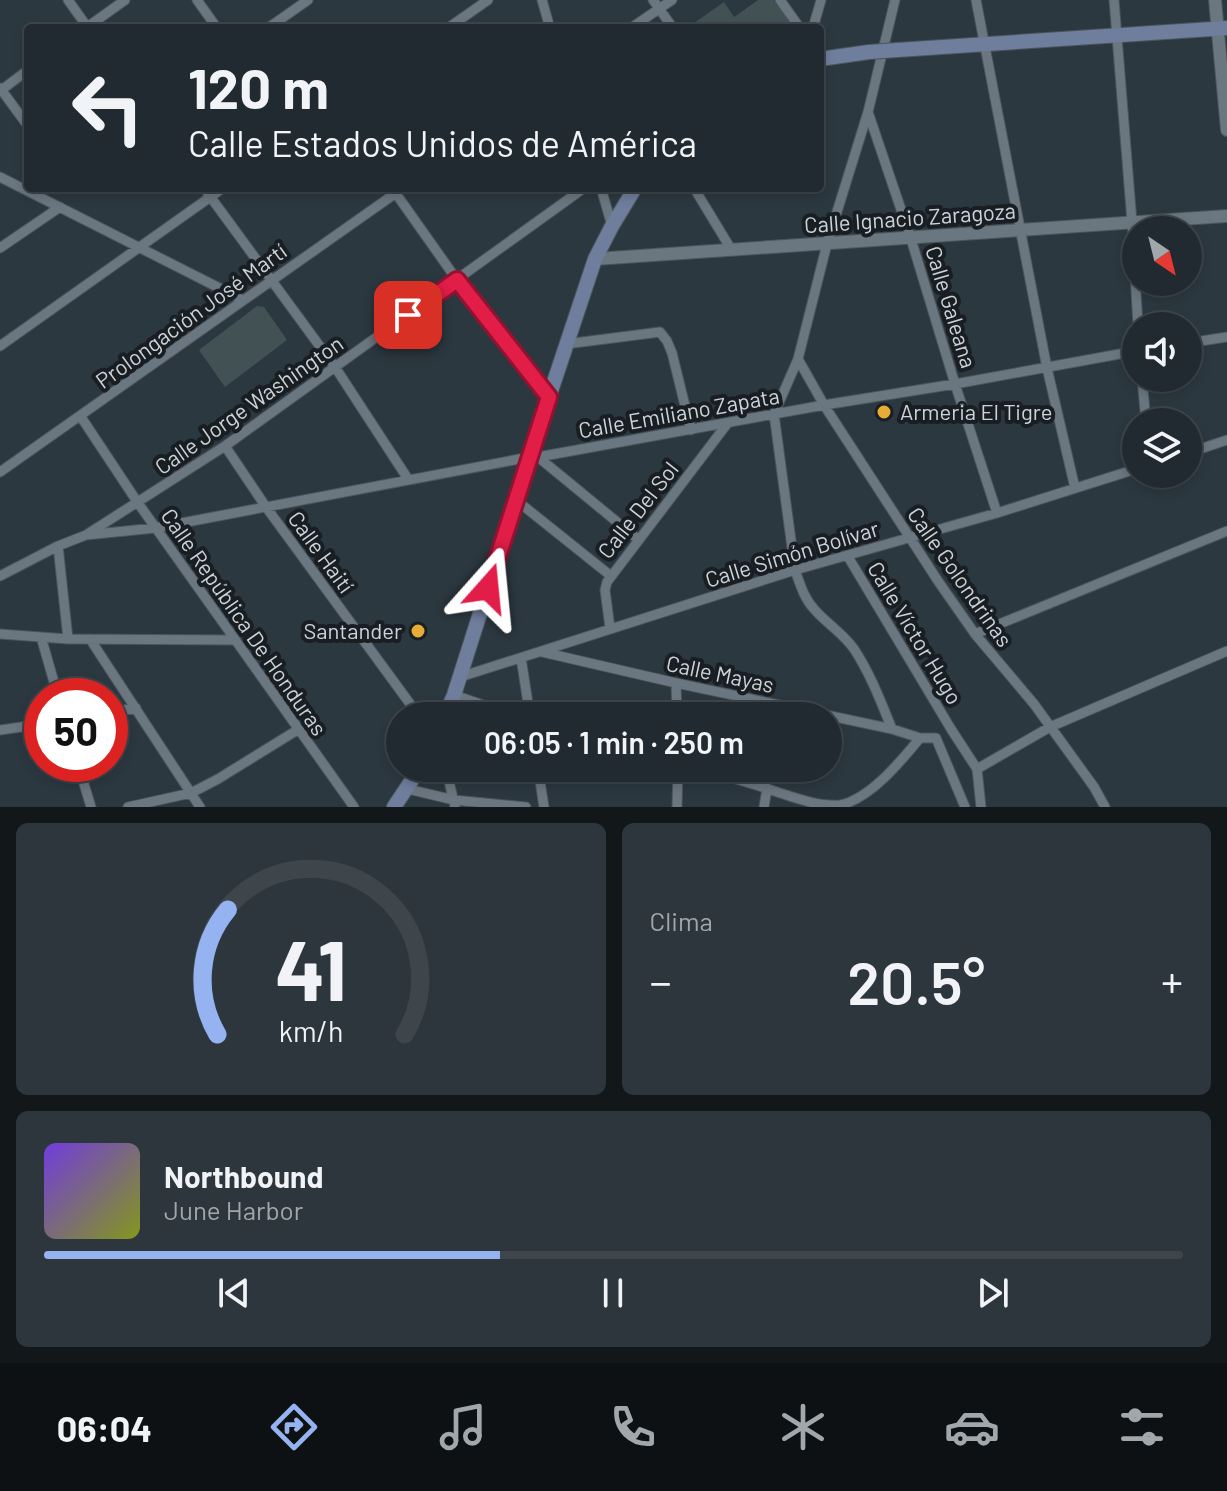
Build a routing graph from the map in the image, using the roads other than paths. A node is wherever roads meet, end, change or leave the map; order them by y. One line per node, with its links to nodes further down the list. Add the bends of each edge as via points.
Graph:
1 (68, 0): 15 (street)
2 (125, 0): 16 (street)
3 (197, 0): 17 (street)
4 (308, 0): 18 (street)
5 (488, 0): 19 (street)
6 (542, 0): 20 (street)
7 (672, 0): 14 (street)
8 (780, 0): 23 (street)
9 (821, 0): 24 (street)
10 (895, 0): 32 (street)
11 (976, 0): 27 (street)
12 (1114, 0): 26 (street)
13 (1215, 0): 25 (street)
14 (656, 4): 21 (street); 22 (street)
15 (84, 24)
16 (92, 24)
17 (214, 24)
18 (274, 24)
19 (454, 24)
20 (549, 24)
21 (635, 24)
22 (670, 24)
23 (797, 24)
24 (814, 24)
25 (1223, 28): 26 (main road); 31 (street)
26 (1116, 36): 27 (main road); 48 (street)
27 (985, 44): 28 (main road, bridge); 53 (street)
28 (824, 58)
29 (24, 73): 30 (street)
30 (0, 90): 33 (street)
31 (1226, 99): 34 (street)
32 (868, 112): 54 (street, Calle Galeana); 55 (street)
33 (24, 121)
34 (1227, 130)
35 (0, 177): 36 (street)
36 (24, 189)
37 (31, 192): 46 (street)
38 (41, 192): 46 (street)
39 (207, 192): 57 (street); 61 (street)
40 (394, 192): 61 (street, Prolongación José Martí)
41 (398, 192): 60 (street)
42 (578, 192): 60 (street, Calle Jorge Washington)
43 (602, 192): 52 (street)
44 (633, 192): 52 (main road)
45 (696, 192): 58 (street)
46 (37, 195): 47 (street)
47 (60, 207): 56 (street); 57 (street)
48 (1131, 216)
49 (1227, 216): 50 (street, Calle Ignacio Zaragoza)
50 (1202, 218)
51 (1122, 223): 53 (street, Calle Ignacio Zaragoza)
52 (612, 226): 59 (main road)
53 (1021, 230): 54 (street, Calle Ignacio Zaragoza); 70 (street)
54 (911, 239): 55 (street, Calle Ignacio Zaragoza); 71 (street, Calle Galeana)
55 (827, 244): 58 (street, Calle Ignacio Zaragoza); 68 (street)
56 (0, 248)
57 (139, 249): 62 (street); 66 (street)
58 (731, 249): 59 (street, Calle Ignacio Zaragoza)
59 (595, 259): 65 (main road)
60 (457, 280): 69 (street, Calle Jorge Washington); 72 (street)
61 (270, 281): 62 (street, Prolongación José Martí); 69 (street)
62 (243, 300): 75 (street, Prolongación José Martí)
63 (1227, 337): 64 (street)
64 (1202, 341)
65 (566, 344): 72 (main road); 77 (street, via 663,335)
66 (0, 346)
67 (1122, 354): 70 (street, Calle Emiliano Zapata)
68 (798, 359): 73 (street, Calle Golondrinas); 74 (street)
69 (335, 367): 79 (street, Calle Jorge Washington); 84 (street)
70 (1047, 368): 71 (street, Calle Emiliano Zapata); 85 (street)
71 (955, 384): 73 (street, Calle Emiliano Zapata); 89 (street, Calle Galeana)
72 (549, 397): 81 (main road)
73 (824, 405): 74 (street, Calle Emiliano Zapata); 93 (street, Calle Golondrinas)
74 (774, 414): 76 (street, Calle Emiliano Zapata); 97 (street)
75 (81, 417): 82 (street, Prolongación José Martí); 87 (street, Calle República De Honduras)
76 (727, 424): 77 (street, Calle Emiliano Zapata); 94 (street, Calle Del Sol)
77 (691, 430): 81 (street, Calle Emiliano Zapata)
78 (1227, 440): 80 (street)
79 (225, 446): 87 (street, Calle Jorge Washington); 88 (street, Calle Haití)
80 (1202, 448)
81 (534, 457): 84 (street, Calle Emiliano Zapata); 86 (main road); 94 (street)
82 (0, 472)
83 (1122, 473): 85 (street, Calle Simón Bolívar)
84 (408, 479): 88 (street, Calle Emiliano Zapata)
85 (1075, 488): 89 (street, Calle Simón Bolívar)
86 (516, 500): 99 (street); 110 (main road)
87 (138, 503): 90 (street, Calle República De Honduras); 92 (street, Calle Jorge Washington)
88 (266, 507): 90 (street, Calle Emiliano Zapata); 114 (street, Calle Haití)
89 (997, 513): 93 (street, Calle Simón Bolívar)
90 (155, 528): 92 (street, Calle Emiliano Zapata); 106 (street, Calle República De Honduras)
91 (1227, 531): 102 (street)
92 (86, 535): 95 (street, Calle Jorge Washington)
93 (909, 538): 96 (street, Calle Simón Bolívar); 102 (street, Calle Golondrinas)
94 (639, 540): 99 (street, Calle Del Sol)
95 (58, 546): 98 (street, Calle Jorge Washington); 104 (street)
96 (847, 555): 97 (street, Calle Simón Bolívar); 125 (street, Calle Víctor Hugo)
97 (795, 570): 100 (street, Calle Simón Bolívar); 124 (street, via 812,607 855,651)
98 (0, 576)
99 (611, 576): 100 (street, Calle Del Sol, via 605,590)
100 (610, 628): 108 (street, Calle Simón Bolívar)
101 (0, 634): 103 (street)
102 (975, 634): 122 (street, Calle Golondrinas)
103 (41, 637): 104 (street); 111 (street)
104 (68, 639): 105 (street)
105 (90, 639): 106 (street); 119 (street)
106 (234, 640): 123 (street, Calle República De Honduras)
107 (1227, 651): 122 (street)
108 (542, 652): 109 (street, Calle Simón Bolívar); 112 (street, Calle Mayas)
109 (521, 658): 110 (street, Calle Simón Bolívar); 117 (street)
110 (460, 677): 113 (main road)
111 (53, 678)
112 (676, 683): 118 (street); 124 (street, Calle Mayas)
113 (454, 695): 115 (main road); 116 (street)
114 (409, 702)
115 (451, 702)
116 (474, 702)
117 (528, 702)
118 (677, 702)
119 (136, 708): 120 (street); 138 (street)
120 (128, 709)
121 (24, 727): 126 (street)
122 (1050, 727): 129 (street); 151 (street, Calle Golondrinas)
123 (299, 729): 138 (street); 143 (street, Calle República De Honduras)
124 (892, 729): 127 (street, Calle Mayas)
125 (951, 729): 128 (street); 129 (street, Calle Víctor Hugo)
126 (0, 730)
127 (920, 738): 128 (street, Calle Mayas); 136 (street, via 881,781 841,805 819,807)
128 (936, 738): 149 (street)
129 (977, 769): 150 (street)
130 (83, 782): 140 (street)
131 (412, 782): 137 (main road)
132 (449, 782): 139 (street)
133 (540, 782): 146 (street)
134 (678, 782): 147 (street)
135 (746, 782): 136 (street)
136 (767, 788): 148 (street)
137 (408, 789): 139 (street); 144 (main road)
138 (191, 793): 141 (street); 142 (street)
139 (454, 803): 145 (street)
140 (91, 807)
141 (128, 807)
142 (200, 807)
143 (354, 807)
144 (394, 807)
145 (526, 807)
146 (544, 807)
147 (677, 807)
148 (764, 807)
149 (965, 807)
150 (981, 807)
151 (1105, 807)

